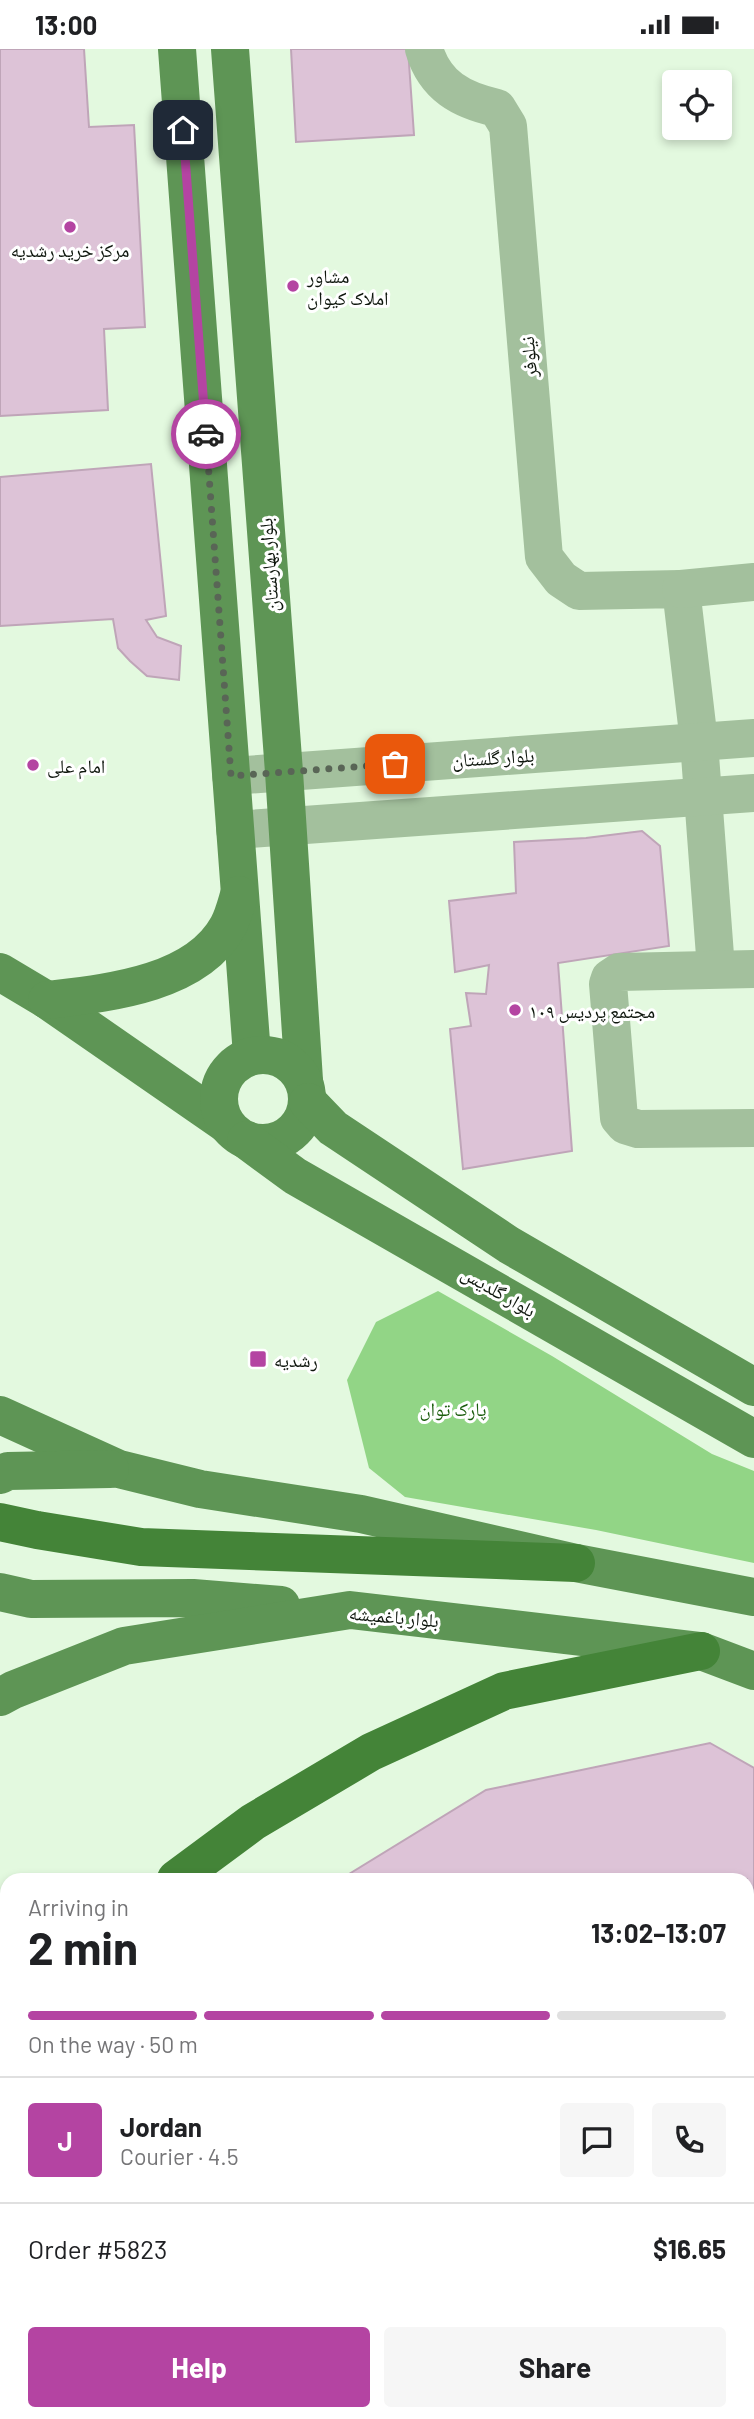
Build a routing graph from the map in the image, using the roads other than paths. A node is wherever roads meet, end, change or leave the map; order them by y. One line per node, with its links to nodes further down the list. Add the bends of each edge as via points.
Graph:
1 (177, 49): 9 (main road)
2 (230, 49): 8 (main road, بلوار بهارستان)
3 (424, 49): 5 (street, نیلوفر, via 447,88 475,103 497,108 508,126 544,557 561,579 579,591)
4 (754, 582): 5 (street, نیلوفر)
5 (681, 589): 7 (street)
6 (754, 738): 7 (street, بلوار گلستان)
7 (699, 742): 8 (street, بلوار گلستان); 11 (street)
8 (284, 772): 9 (street, بلوار گلستان); 12 (main road, بلوار بهارستان)
9 (231, 776): 13 (main road)
10 (754, 793): 11 (street)
11 (704, 798): 12 (street); 15 (street)
12 (287, 826): 13 (street); 20 (main road, بلوار بهارستان)
13 (235, 830): 14 (main road)
14 (240, 894): 18 (main road, via 228,926 186,968 113,992); 19 (main road)
15 (716, 969): 16 (street); 21 (street, via 619,972 610,978 619,1118 638,1129)
16 (754, 969)
17 (0, 972): 18 (main road, بلوار گلدیس)
18 (47, 1000): 22 (main road, بلوار گلدیس)
19 (252, 1055): 20 (main road, via 288,1061); 22 (main road, via 229,1070 222,1083 219,1104)
20 (306, 1091): 22 (main road, via 300,1124 292,1133 258,1143); 23 (main road, via 333,1128 509,1245)
21 (754, 1128)
22 (236, 1132): 25 (main road, بلوار گلدیس, via 295,1176)
23 (754, 1387)
24 (0, 1415): 26 (main road)
25 (754, 1439)
26 (119, 1469): 27 (main road, via 8,1471); 29 (main road, via 200,1489 361,1514)
27 (0, 1475)
28 (0, 1521): 29 (highway, via 141,1547)
29 (576, 1563): 31 (main road)
30 (0, 1592): 32 (main road, via 31,1599 193,1598)
31 (754, 1597)
32 (349, 1610): 33 (main road, بلوار باغمیشه); 35 (main road, بلوار باغمیشه, via 124,1646)
33 (701, 1651): 34 (main road, بلوار باغمیشه); 36 (highway, via 504,1691 371,1752 253,1822)
34 (754, 1671)
35 (0, 1697)
36 (184, 1873)

